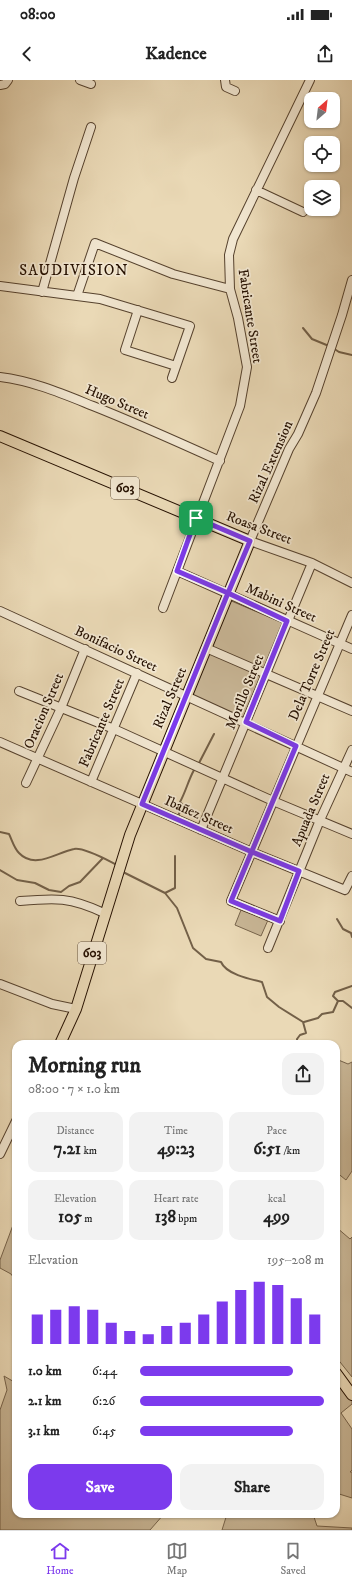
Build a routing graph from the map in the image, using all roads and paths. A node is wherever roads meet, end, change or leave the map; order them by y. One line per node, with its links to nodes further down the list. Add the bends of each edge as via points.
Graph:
1 (8, 80): 6 (street)
2 (80, 80): 5 (street)
3 (225, 80): 7 (street, via 226,87)
4 (310, 80): 9 (street, Fabricante Street)
5 (91, 84)
6 (0, 85)
7 (235, 91)
8 (91, 127): 14 (street)
9 (256, 190): 10 (street); 13 (street, Fabricante Street, via 230,250)
10 (303, 212)
11 (352, 280): 23 (street, Rizal Extension, via 316,393)
12 (0, 286): 14 (street)
13 (230, 289): 15 (street, via 173,274 95,243); 21 (street, Fabricante Street, via 247,367 240,406)
14 (42, 292): 15 (street)
15 (77, 296): 16 (street, via 100,299)
16 (138, 310): 17 (street, via 125,350); 17 (street, via 190,326)
17 (176, 366): 19 (street)
18 (0, 377): 21 (street, Hugo Street, via 36,384 57,392 124,418)
19 (172, 378)
20 (0, 436): 22 (main road, Roasa Street / 603)
21 (220, 461): 22 (street, Fabricante Street)
22 (196, 518): 23 (main road, Roasa Street / 603); 25 (street, Fabricante Street)
23 (250, 541): 24 (street, Roasa Street); 27 (main road, Rizal Street / 603)
24 (312, 564): 26 (street, Roasa Street); 31 (street, Morillo Street)
25 (177, 571): 27 (street, Mabini Street); 28 (street, Fabricante Street)
26 (352, 583)
27 (228, 593): 31 (street, Mabini Street); 33 (main road, Rizal Street / 603)
28 (163, 608)
29 (0, 611): 34 (street, Bonifacio Street)
30 (352, 615): 32 (street, Dela Torre Street)
31 (287, 621): 32 (street, Mabini Street); 37 (street, Morillo Street)
32 (339, 643): 35 (street, Mabini Street); 40 (street, Dela Torre Street)
33 (206, 648): 37 (street); 39 (main road, Rizal Street / 603)
34 (85, 649): 36 (street, Bonifacio Street); 41 (street, Oracion Street)
35 (352, 649)
36 (137, 673): 39 (street, Bonifacio Street); 44 (street, Fabricante Street)
37 (267, 673): 40 (street); 43 (street, Morillo Street)
38 (20, 691): 41 (street)
39 (186, 695): 43 (street, Bonifacio Street); 48 (main road, Rizal Street / 603)
40 (318, 695): 42 (street); 46 (street, Dela Torre Street)
41 (61, 708): 44 (street); 49 (street, Oracion Street)
42 (352, 710)
43 (246, 722): 46 (street, Bonifacio Street); 52 (street, Morillo Street)
44 (114, 729): 48 (street); 53 (street, Fabricante Street)
45 (0, 742): 49 (street, Ibañez Street)
46 (296, 746): 50 (street, Bonifacio Street); 55 (street, Dela Torre Street)
47 (352, 750): 50 (street, Apuada Street)
48 (163, 751): 52 (street); 56 (main road, Rizal Street / 603)
49 (38, 759): 53 (street, Ibañez Street); 54 (street, Oracion Street)
50 (344, 768): 51 (street, Bonifacio Street); 57 (street, Apuada Street)
51 (352, 772)
52 (222, 778): 55 (street); 58 (street, Morillo Street)
53 (91, 782): 56 (street, Ibañez Street)
54 (26, 783)
55 (273, 801): 57 (street); 60 (street, Dela Torre Street)
56 (142, 804): 58 (street, Ibañez Street); 64 (main road, Rizal Street / 603)
57 (320, 820): 59 (street); 61 (street, Apuada Street)
58 (201, 830): 60 (street, Ibañez Street)
59 (352, 834)
60 (252, 852): 61 (street, Ibañez Street); 65 (street, Dela Torre Street, via 231,901)
61 (299, 871): 62 (street, Ibañez Street, via 345,890); 65 (street, Apuada Street)
62 (352, 876)
63 (20, 901): 64 (street, via 58,898 82,903)
64 (104, 913): 68 (main road, 603)
65 (280, 921): 66 (street, Apuada Street)
66 (268, 948)
67 (0, 984): 68 (street, via 52,1004)
68 (76, 1009): 69 (main road, 603)
69 (61, 1040)
70 (12, 1129): 71 (street)
71 (0, 1154)
72 (340, 1378): 73 (main road)
73 (352, 1395)

